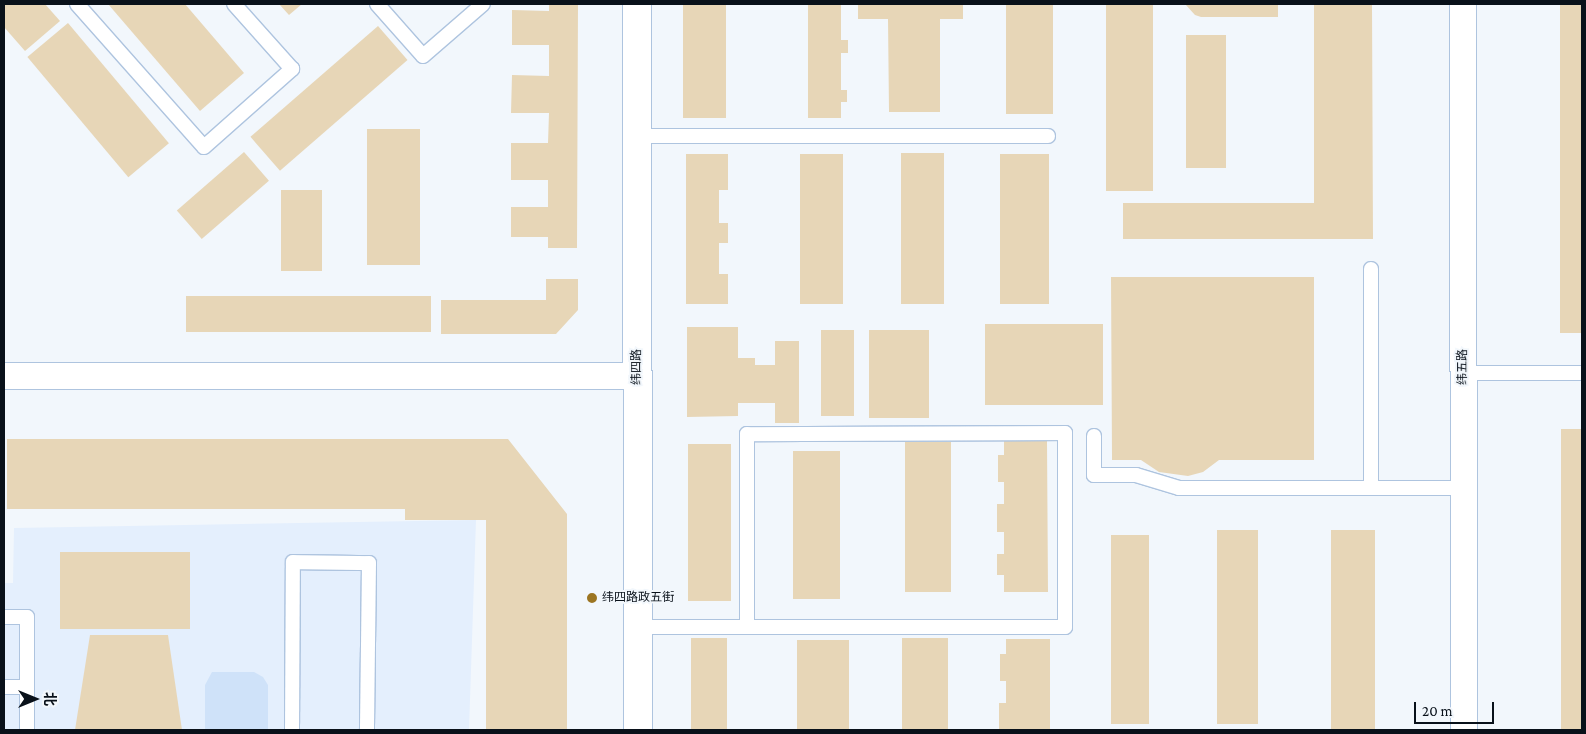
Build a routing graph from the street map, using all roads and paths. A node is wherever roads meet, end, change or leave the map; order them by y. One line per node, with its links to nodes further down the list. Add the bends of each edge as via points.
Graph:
1 (77, 4): 2 (lane, via 204,147 292,70)
2 (234, 4)
3 (377, 4): 4 (lane, via 424,56)
4 (483, 4)
5 (637, 4): 7 (street, 纬四路)
6 (1462, 4): 10 (street, 纬五路)
7 (637, 136): 8 (lane); 13 (street, 纬四路)
8 (1048, 136)
9 (1371, 269): 15 (lane)
10 (1463, 373): 11 (lane); 16 (street, 纬五路)
11 (1582, 373)
12 (4, 376): 13 (street)
13 (638, 376): 18 (street, 纬四路)
14 (1094, 436): 15 (lane, via 1094,475 1136,475 1179,488)
15 (1371, 488): 16 (lane)
16 (1463, 488): 26 (street, 纬五路)
17 (4, 617): 21 (lane, via 27,617)
18 (638, 627): 19 (lane); 25 (street, 纬四路)
19 (747, 627): 19 (lane, via 1065,627 1065,434 747,434)
20 (4, 687): 21 (lane)
21 (27, 687): 22 (lane)
22 (27, 730)
23 (292, 730): 24 (lane, via 293,562 369,563)
24 (367, 730)
25 (638, 730)
26 (1464, 730)

